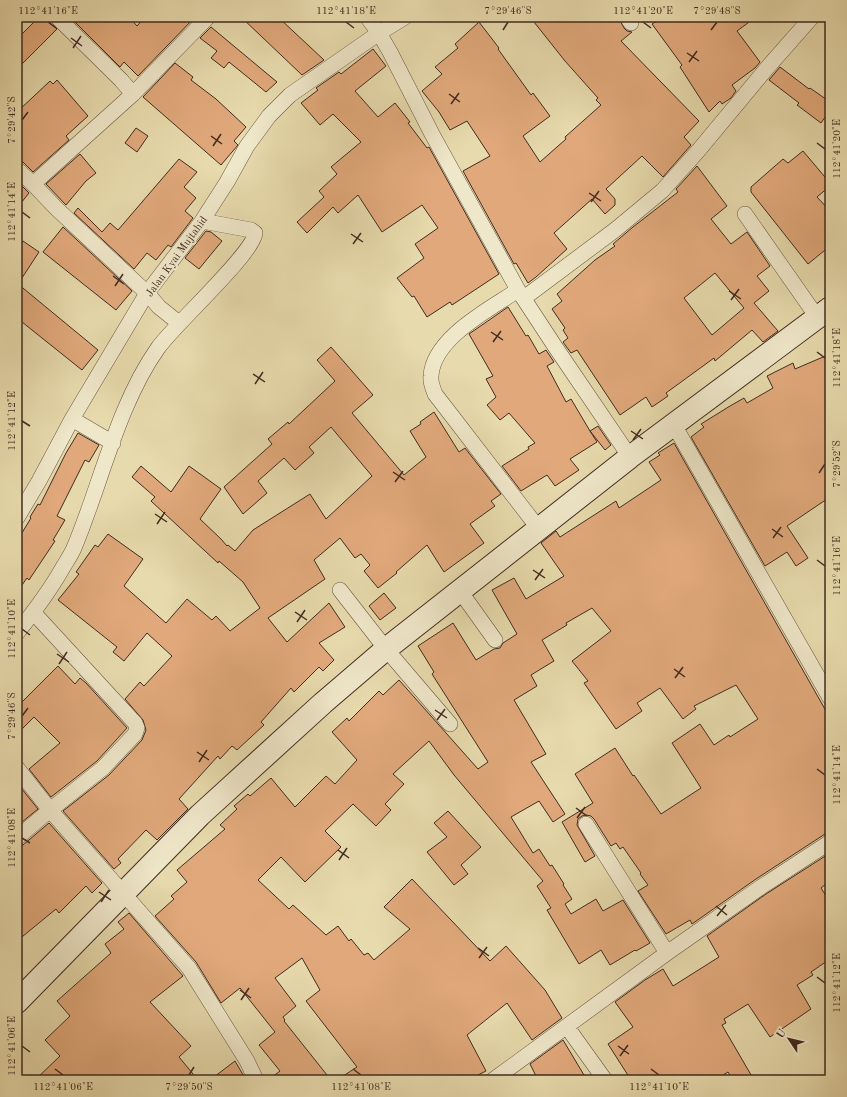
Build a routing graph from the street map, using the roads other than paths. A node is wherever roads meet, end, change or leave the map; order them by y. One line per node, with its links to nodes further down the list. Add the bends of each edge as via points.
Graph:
1 (57, 17): 7 (street)
2 (208, 17): 7 (street)
3 (367, 17): 6 (street)
4 (406, 17): 6 (street, Jalan Kyai Mujtahid)
5 (812, 17): 13 (street, via 662,190 615,230)
6 (379, 33): 11 (street, Jalan Kyai Mujtahid, via 290,95 269,116 247,146); 13 (street)
7 (133, 94): 9 (street)
8 (17, 169): 9 (street)
9 (33, 184): 12 (street)
10 (745, 214): 14 (street)
11 (209, 222): 12 (street, Jalan Kyai Mujtahid); 15 (street, via 254,232 254,240 230,270)
12 (148, 293): 15 (street); 16 (street, Jalan Kyai Mujtahid)
13 (521, 294): 19 (street); 21 (street, via 462,327 453,336 434,363 431,384 435,394)
14 (824, 312): 17 (street)
15 (178, 322): 18 (street, via 158,347)
16 (77, 422): 18 (street); 20 (street, Jalan Kyai Mujtahid)
17 (674, 425): 19 (street); 28 (street)
18 (109, 440): 24 (street, via 74,550)
19 (630, 457): 21 (street)
20 (17, 518)
21 (539, 529): 23 (street)
22 (340, 590): 27 (street)
23 (460, 591): 26 (street); 27 (street)
24 (34, 612): 25 (street); 31 (street, via 137,728 135,734 103,768)
25 (17, 633)
26 (495, 640)
27 (386, 649): 29 (street); 35 (street, via 217,799)
28 (830, 698)
29 (450, 724)
30 (17, 768): 31 (street)
31 (50, 810): 33 (street); 35 (street)
32 (586, 824): 36 (street)
33 (17, 838)
34 (830, 842): 36 (street)
35 (123, 893): 37 (street); 39 (street, via 189,968)
36 (667, 953): 38 (street)
37 (17, 1002)
38 (567, 1027): 40 (street); 41 (street)
39 (256, 1080)
40 (493, 1080)
41 (605, 1080)

